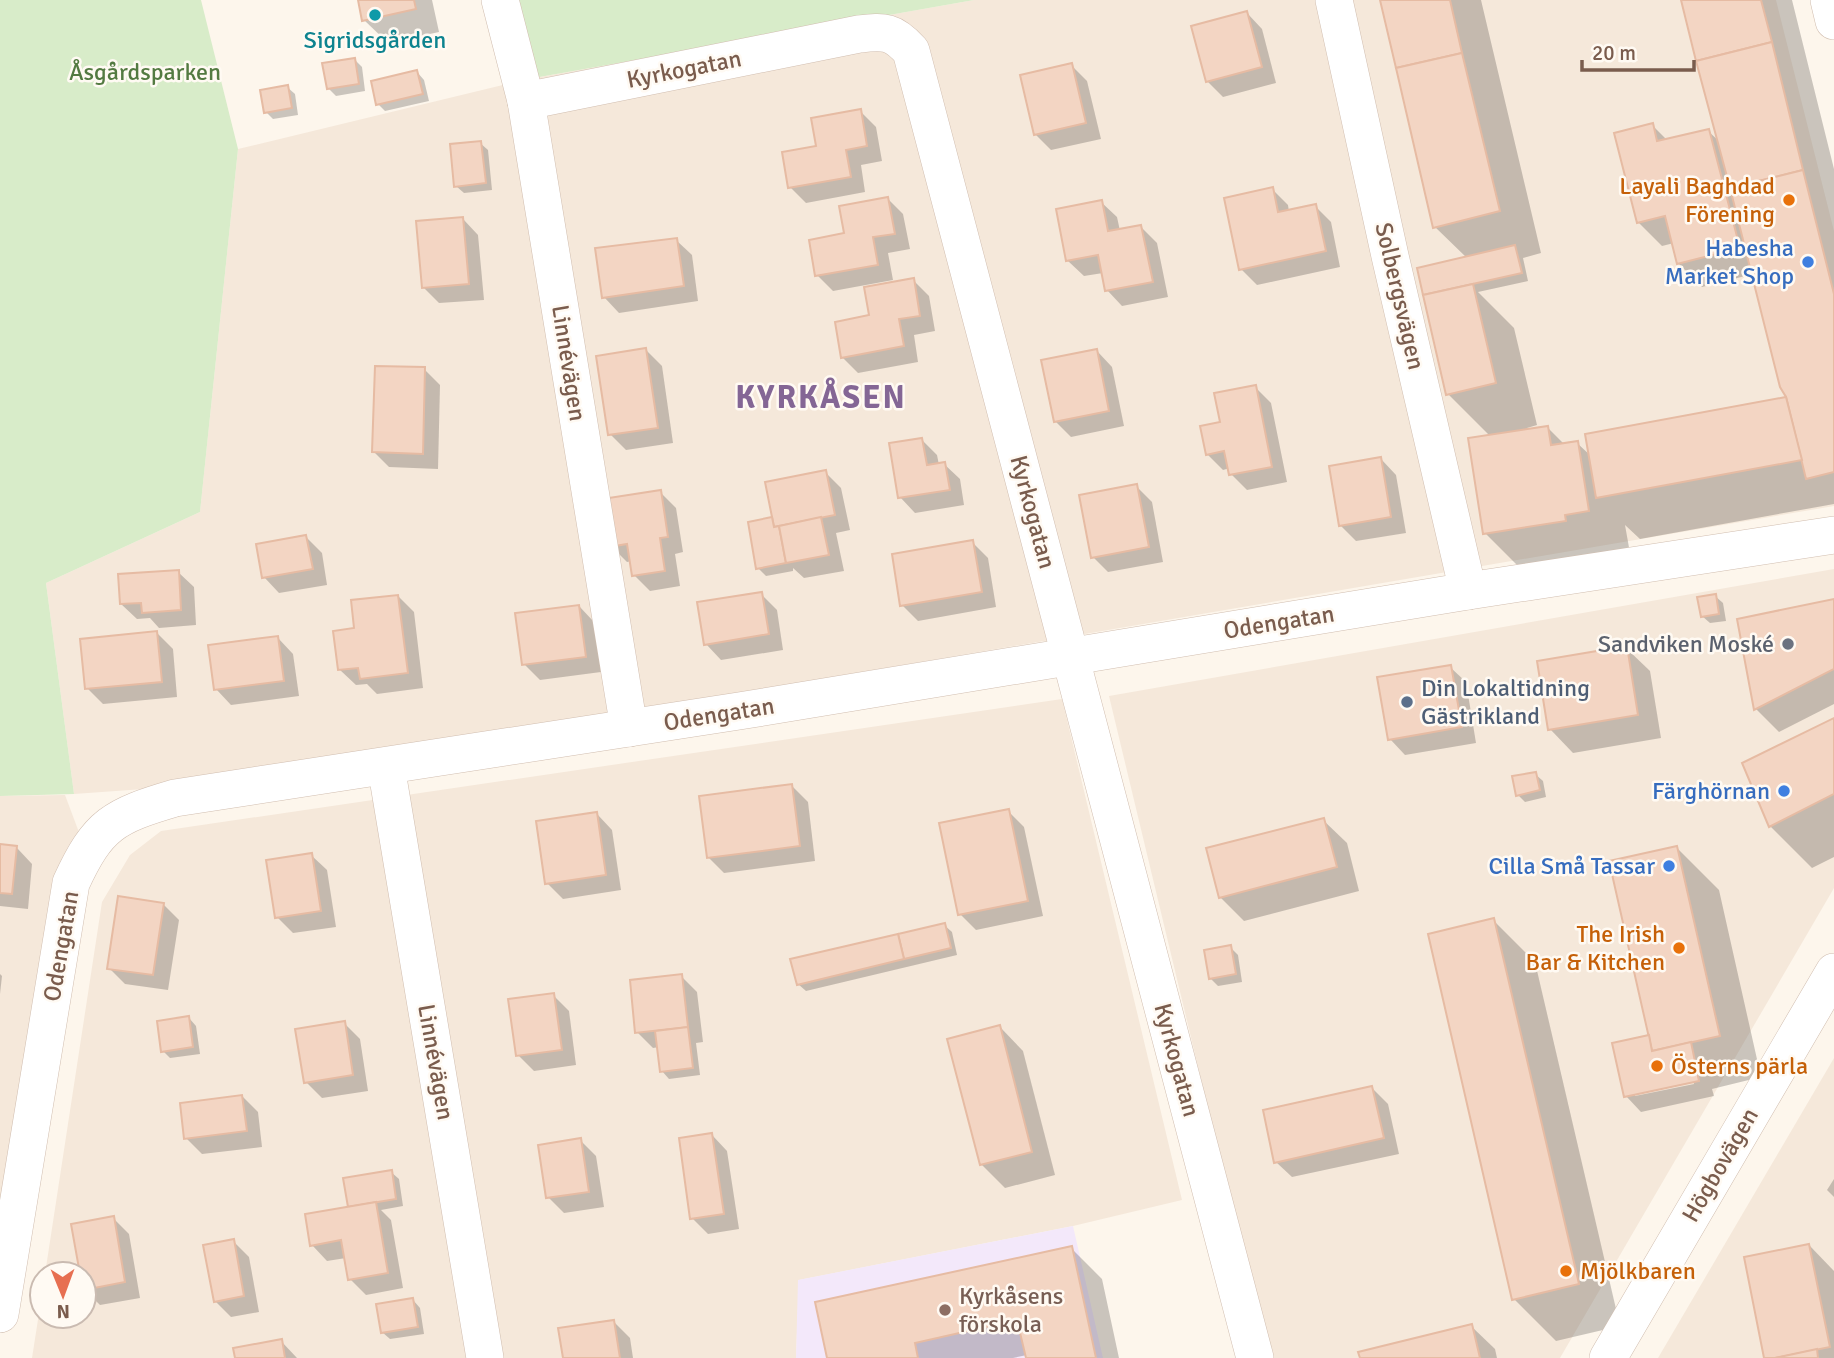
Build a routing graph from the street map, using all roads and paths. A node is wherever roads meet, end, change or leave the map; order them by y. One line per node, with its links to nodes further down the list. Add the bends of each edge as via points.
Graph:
1 (500, 0): 5 (street, Linnévägen)
2 (1334, 0): 7 (street, Solbergsvägen)
3 (1829, 0): 4 (street)
4 (1834, 21)
5 (526, 101): 8 (street, Kyrkogatan, via 859,34 882,32 899,38 911,51); 9 (street, Linnévägen)
6 (1834, 535): 7 (street, Odengatan)
7 (1468, 591): 8 (street, Odengatan)
8 (1071, 656): 9 (street, Odengatan); 15 (street, Kyrkogatan)
9 (629, 728): 10 (street, Odengatan)
10 (386, 766): 12 (street, Odengatan, via 140,808 108,825 86,850 71,883); 14 (street, Linnévägen)
11 (1834, 972): 16 (street, Högbovägen)
12 (5, 1252): 13 (street, Odengatan)
13 (0, 1314)
14 (485, 1358)
15 (1255, 1358)
16 (1608, 1358)

